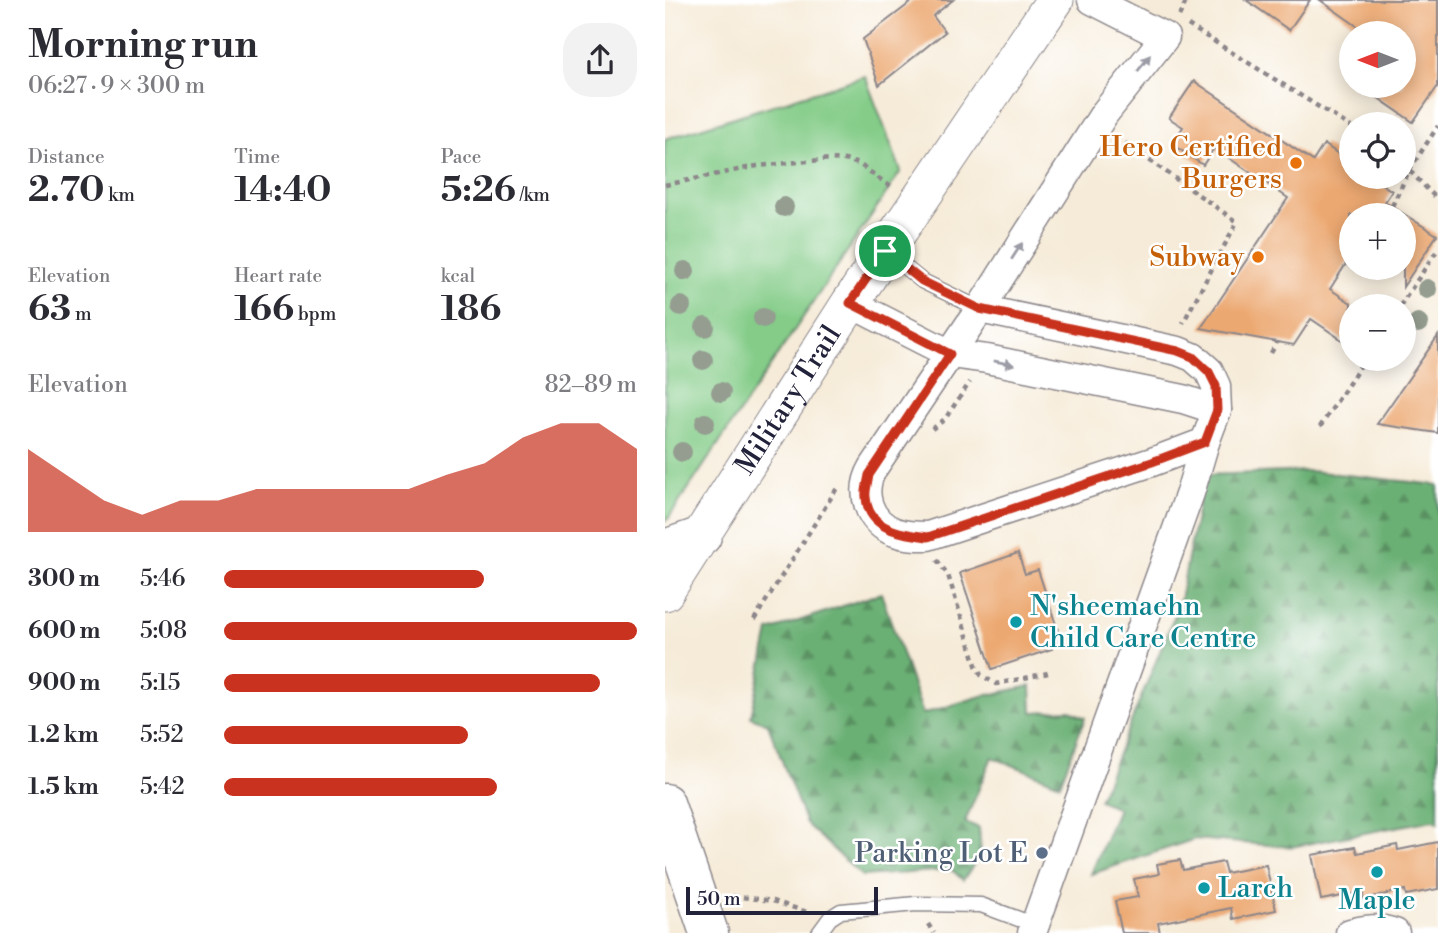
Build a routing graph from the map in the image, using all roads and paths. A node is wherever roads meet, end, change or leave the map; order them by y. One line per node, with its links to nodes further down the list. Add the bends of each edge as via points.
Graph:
1 (1055, 0): 13 (street, Military Trail)
2 (1092, 0): 16 (street, one-way to 2, via 1104,114 1165,37)
3 (1178, 19): 4 (path)
4 (1339, 120)
5 (1438, 125): 7 (path)
6 (1125, 143): 17 (path, via 1237,222)
7 (1416, 158)
8 (1416, 176): 11 (path)
9 (665, 186): 10 (path, via 757,166 830,159 859,164)
10 (892, 188)
11 (1438, 200)
12 (1438, 249): 14 (path)
13 (885, 251): 15 (street, Military Trail); 16 (lane, via 922,281)
14 (1408, 294)
15 (850, 303): 20 (street); 25 (street, Military Trail)
16 (980, 309): 20 (street); 22 (street, via 1193,357 1213,379)
17 (1183, 323)
18 (1277, 342): 19 (path)
19 (1271, 353)
20 (950, 354): 22 (street, one-way to 22, via 1184,399); 24 (street, via 869,475 867,505 881,524 893,531 928,537)
21 (1357, 371): 23 (path)
22 (1217, 410): 24 (street)
23 (1320, 427)
24 (1205, 442): 35 (street)
25 (702, 536): 26 (main road); 28 (street, Military Trail)
26 (665, 549)
27 (936, 558): 29 (path, via 948,575 981,676 996,684)
28 (665, 592)
29 (1048, 673)
30 (665, 803): 31 (main road)
31 (671, 833): 36 (main road)
32 (733, 896): 33 (path, via 773,901)
33 (830, 918): 35 (lane, via 841,911 916,904 981,905); 37 (lane)
34 (925, 921): 38 (path)
35 (1034, 929)
36 (709, 933)
37 (819, 933)
38 (935, 933)
39 (1350, 933): 40 (street, via 1366,929)
40 (1395, 933)

